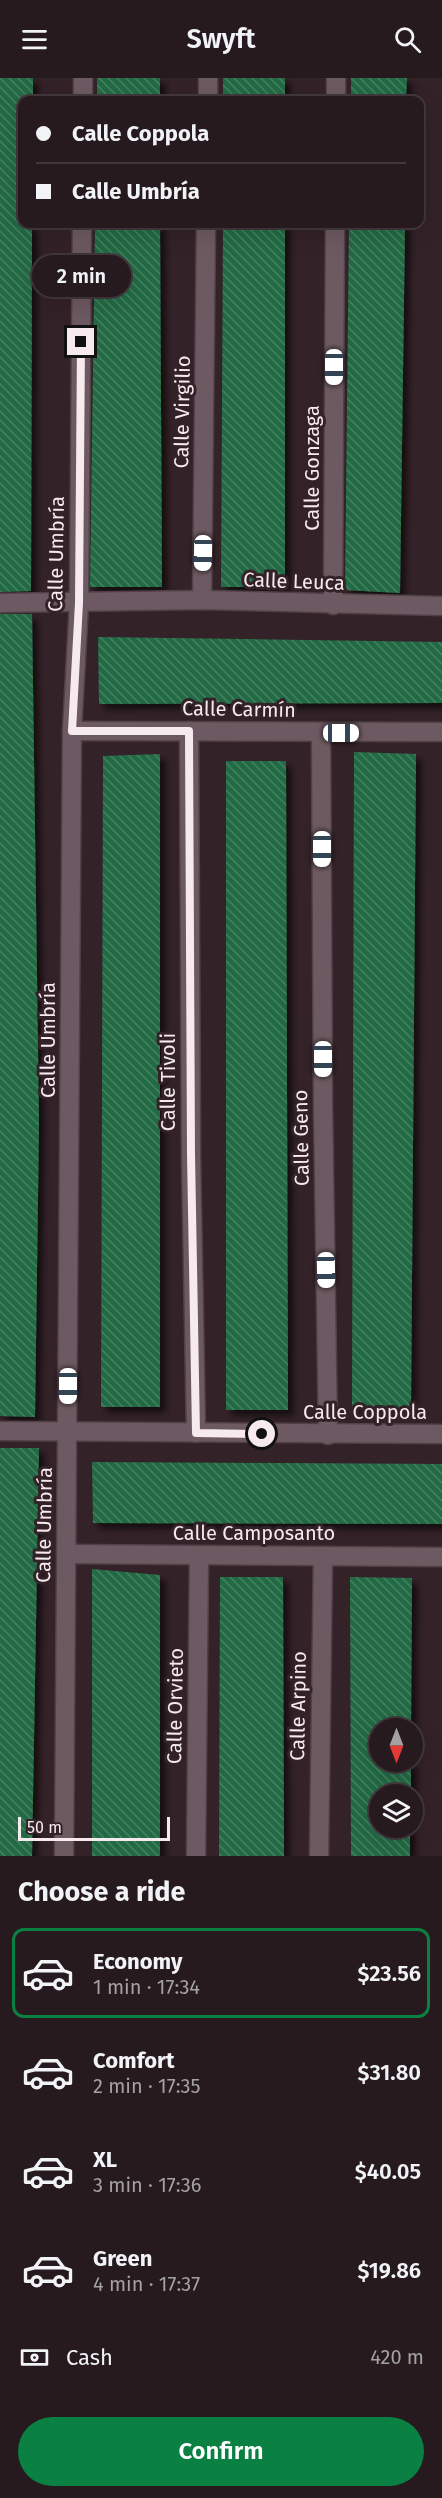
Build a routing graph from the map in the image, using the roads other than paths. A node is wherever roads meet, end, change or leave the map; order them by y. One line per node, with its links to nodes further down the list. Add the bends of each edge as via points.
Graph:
1 (83, 78): 4 (street)
2 (208, 78): 5 (street)
3 (336, 78): 6 (street)
4 (83, 96)
5 (208, 96)
6 (336, 96)
7 (82, 228): 12 (street, Calle Umbría)
8 (206, 228): 10 (street, Calle Virgilio)
9 (335, 228): 13 (street, Calle Gonzaga)
10 (202, 600): 12 (street, Calle Leuca); 13 (street, Calle Leuca)
11 (0, 603): 12 (street, Calle Leuca)
12 (79, 603): 15 (street, Calle Umbría)
13 (333, 605): 14 (street, Calle Leuca)
14 (442, 606)
15 (72, 731): 16 (street, Calle Carmín); 20 (street, Calle Umbría)
16 (189, 731): 18 (street, Calle Carmín); 21 (street, Calle Tivoli)
17 (442, 732): 18 (street, Calle Carmín)
18 (321, 733): 23 (street, Calle Geno)
19 (0, 1431): 20 (street, Calle Coppola)
20 (68, 1433): 21 (street, Calle Coppola); 24 (street, Calle Umbría)
21 (196, 1433): 23 (street, Calle Coppola)
22 (442, 1434): 23 (street, Calle Coppola)
23 (328, 1435)
24 (66, 1554): 25 (street, Calle Camposanto); 28 (street, Calle Umbría)
25 (199, 1556): 26 (street, Calle Camposanto); 29 (street, Calle Orvieto)
26 (323, 1556): 27 (street, Calle Camposanto); 30 (street, Calle Arpino)
27 (442, 1557)
28 (64, 1856)
29 (196, 1856)
30 (319, 1856)

